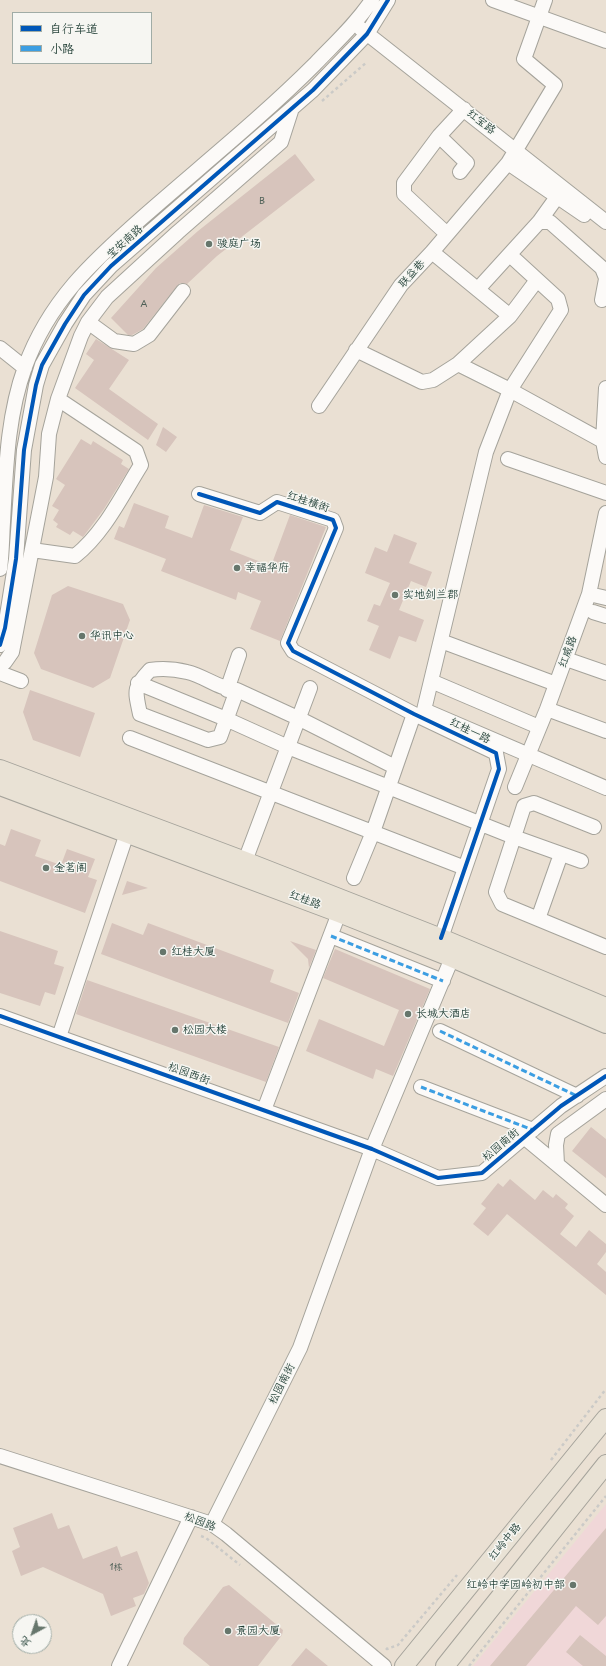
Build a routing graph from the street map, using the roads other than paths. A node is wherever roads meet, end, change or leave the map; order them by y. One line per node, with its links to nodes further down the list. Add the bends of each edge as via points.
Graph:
1 (372, 0): 6 (street, 宝安南路)
2 (388, 0): 7 (street, 宝安南路)
3 (493, 0): 5 (street)
4 (545, 0): 5 (street)
5 (539, 16): 8 (street); 12 (street, 联益巷, via 524,59 555,85)
6 (355, 24): 7 (street, 红宝路); 34 (street, 宝安南路, via 287,91 82,273 44,327)
7 (367, 34): 9 (street, 红宝路); 10 (street, 宝安南路)
8 (606, 41)
9 (464, 109): 11 (street); 12 (street, 红宝路)
10 (291, 111): 27 (street, 宝安南路, via 111,266); 29 (street, via 281,142 107,297)
11 (439, 136): 14 (street, via 467,163); 19 (street, via 404,183 404,194)
12 (516, 150): 13 (street, 联益巷); 17 (street, 红宝路)
13 (508, 163): 15 (street); 19 (street, 联益巷)
14 (460, 172)
15 (557, 197): 16 (street); 18 (street)
16 (539, 222): 21 (street); 22 (street, via 550,222 602,268)
17 (606, 222)
18 (606, 230)
19 (447, 234): 20 (street, 联益巷)
20 (432, 252): 24 (street); 32 (street, 联益巷, via 401,285)
21 (510, 255): 23 (street); 24 (street)
22 (606, 278): 26 (street)
23 (537, 280): 28 (street); 36 (street, via 558,299 561,310)
24 (478, 289): 28 (street)
25 (183, 291): 29 (street, via 149,335 134,344 114,341)
26 (602, 300)
27 (78, 304): 30 (street); 50 (street, 宝安南路, via 42,365 36,385 24,450 16,559)
28 (510, 316): 33 (street)
29 (88, 322): 30 (street)
30 (81, 336): 37 (street)
31 (0, 348): 34 (street)
32 (356, 350): 33 (street, via 422,382 433,380); 38 (street, 联益巷)
33 (458, 364): 36 (street)
34 (25, 368): 46 (street, 宝安南路, via 12,416 7,452)
35 (606, 388): 39 (street)
36 (510, 390): 39 (street); 49 (street, via 486,452)
37 (58, 399): 45 (street, via 49,434 46,476); 45 (street, via 136,451 140,465 89,545 75,556)
38 (319, 406)
39 (603, 441): 40 (street)
40 (606, 457)
41 (508, 459): 43 (street)
42 (198, 494): 52 (street, 红桂横街, via 260,512 277,502 333,520 336,528 288,643 293,652)
43 (606, 494)
44 (605, 520): 47 (street, 红威路)
45 (32, 550): 54 (street, via 12,652)
46 (0, 569)
47 (589, 594): 48 (street); 53 (street, 红威路)
48 (606, 598)
49 (441, 641): 58 (street); 60 (street)
50 (0, 645)
51 (240, 655): 62 (street)
52 (306, 658): 64 (street, 红桂一路)
53 (566, 659): 55 (street); 60 (street, 红威路)
54 (0, 666)
55 (606, 673)
56 (0, 674): 57 (street)
57 (21, 681)
58 (431, 681): 67 (street); 71 (street, via 424,710)
59 (138, 683): 62 (street, via 150,670 163,668 188,672); 66 (street); 66 (street, via 140,714 208,740 220,737)
60 (556, 684): 63 (street, 红威路)
61 (310, 688): 65 (street)
62 (232, 690): 65 (street); 66 (street)
63 (548, 709): 67 (street, 红威路); 68 (street)
64 (414, 714): 72 (street); 79 (street, 红桂一路, via 496,753 499,769)
65 (300, 718): 70 (street); 72 (street)
66 (226, 719): 70 (street)
67 (539, 727): 71 (street, 红威路)
68 (606, 731)
69 (130, 738): 78 (street)
70 (288, 747): 75 (street); 78 (street)
71 (528, 754): 76 (street, 红威路); 77 (street)
72 (395, 766): 75 (street)
73 (0, 769): 85 (main road, 红桂路)
74 (0, 786): 82 (main road, 红桂路)
75 (388, 786): 79 (street); 81 (street)
76 (515, 786)
77 (606, 788)
78 (271, 792): 81 (street); 85 (street)
79 (480, 822): 83 (street); 87 (street, 红桂一路)
80 (594, 827): 83 (street, via 534,803 524,806)
81 (373, 832): 87 (street); 88 (street)
82 (127, 833): 89 (main road, 红桂路); 100 (street)
83 (514, 837): 84 (street); 90 (street, via 496,892 502,904)
84 (561, 854): 86 (street); 90 (street)
85 (245, 861): 92 (main road, 红桂路)
86 (581, 861)
87 (465, 868): 92 (street, 红桂一路)
88 (354, 878)
89 (339, 913): 91 (street); 94 (main road, 红桂路)
90 (538, 919): 93 (street)
91 (331, 936): 95 (street); 105 (street)
92 (441, 938): 96 (main road, 红桂路)
93 (606, 947)
94 (452, 958): 95 (street, 松园南街); 98 (main road, 红桂路)
95 (443, 981): 107 (street, 松园南街)
96 (605, 1004)
97 (0, 1016): 100 (street, 松园西街)
98 (606, 1024)
99 (440, 1031): 103 (street)
100 (59, 1037): 105 (street, 松园西街)
101 (601, 1080): 103 (street, 松园南街); 104 (street)
102 (421, 1087): 106 (street)
103 (577, 1096): 106 (street, 松园南街)
104 (606, 1099): 108 (street, via 558,1134)
105 (264, 1110): 107 (street, 松园西街)
106 (528, 1134): 107 (street, 松园南街, via 482,1173 438,1178); 108 (street)
107 (372, 1149): 114 (street, 松园南街, via 300,1348)
108 (556, 1164): 109 (street)
109 (606, 1204)
110 (606, 1418): 117 (main road, 红岭中路)
111 (0, 1456): 113 (street, 松园路)
112 (606, 1464): 118 (main road)
113 (191, 1517): 114 (street, 松园路); 115 (street)
114 (212, 1524): 116 (street, 松园路)
115 (119, 1666)
116 (384, 1666)
117 (404, 1666)
118 (445, 1666)

